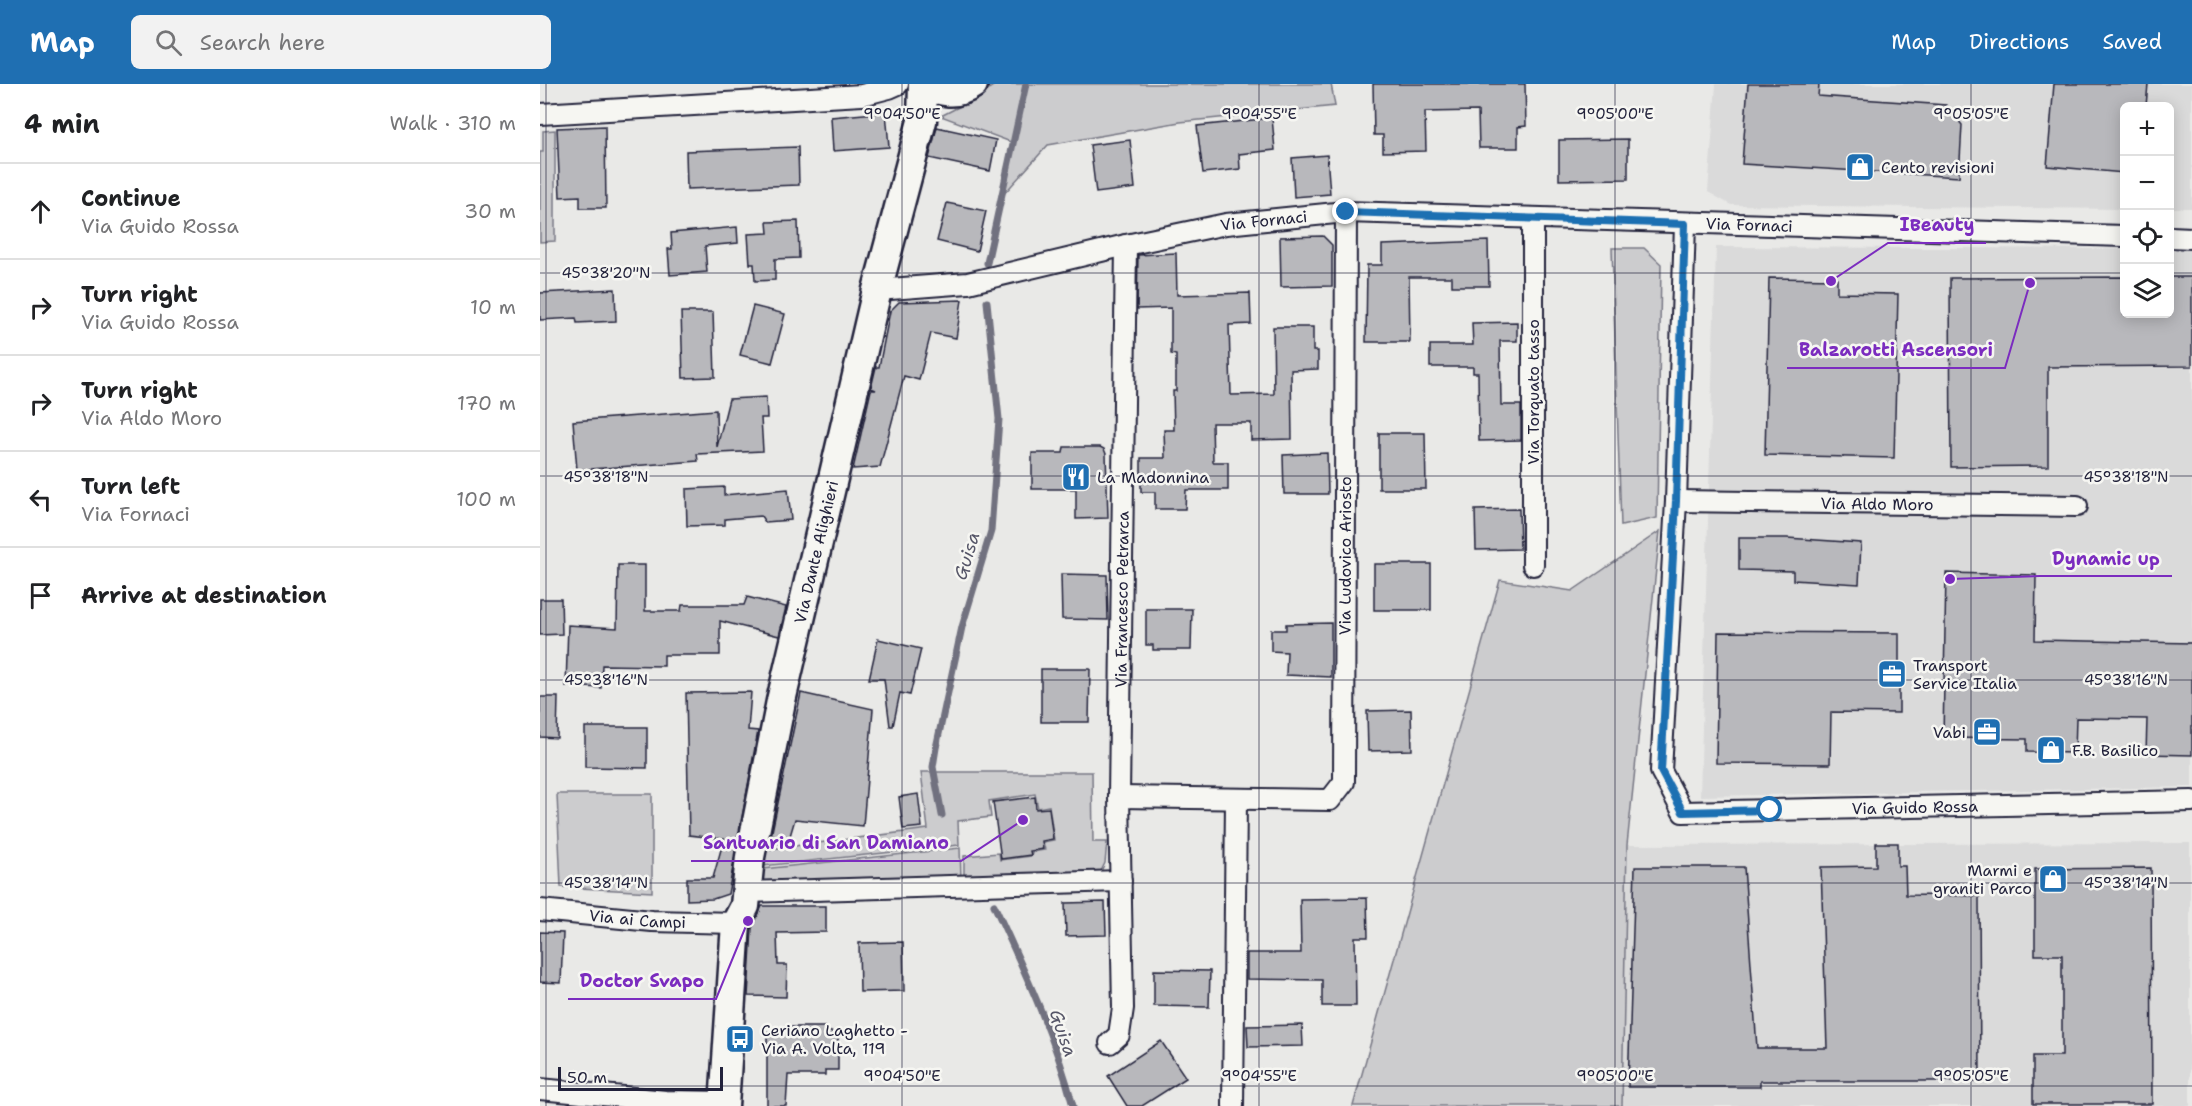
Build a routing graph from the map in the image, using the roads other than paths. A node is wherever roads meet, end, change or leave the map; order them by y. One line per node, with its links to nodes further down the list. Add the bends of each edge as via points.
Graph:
1 (898, 84): 4 (street)
2 (923, 84): 3 (street, via 942,92); 6 (street, Via Dante Alighieri)
3 (962, 88): 6 (street)
4 (869, 89): 5 (street)
5 (540, 114)
6 (922, 121): 14 (street, Via Dante Alighieri)
7 (1346, 212): 8 (street, Via Fornaci); 13 (street, Via Fornaci, via 1226,224); 19 (street, Via Ludovico Ariosto, via 1344,782 1330,800)
8 (1533, 219): 9 (street, Via Fornaci); 17 (street, Via Torquato tasso)
9 (1685, 224): 10 (street, Via Fornaci); 15 (street)
10 (2120, 236)
11 (2174, 237): 12 (street)
12 (2192, 238)
13 (1126, 245): 14 (street, Via Fornaci, via 968,283); 18 (street, Via Francesco Petrarca)
14 (877, 290): 22 (street, Via Dante Alighieri, via 782,701 750,856)
15 (1676, 501): 16 (street, Via Aldo Moro); 20 (street, Via Guido Rossa, via 1661,771 1683,812)
16 (2078, 507)
17 (1533, 565)
18 (1119, 797): 19 (street, Via Ludovico Ariosto); 21 (street, Via Francesco Petrarca)
19 (1236, 799): 28 (street)
20 (2192, 801)
21 (1121, 881): 22 (street); 25 (street, Via Francesco Petrarca, via 1124,1008 1119,1035)
22 (747, 892): 24 (street, Via Dante Alighieri)
23 (540, 910): 24 (street, Via ai Campi, via 652,921)
24 (736, 923): 27 (street, Via Dante Alighieri)
25 (1110, 1043)
26 (540, 1089): 27 (street)
27 (724, 1104)
28 (1233, 1106)

